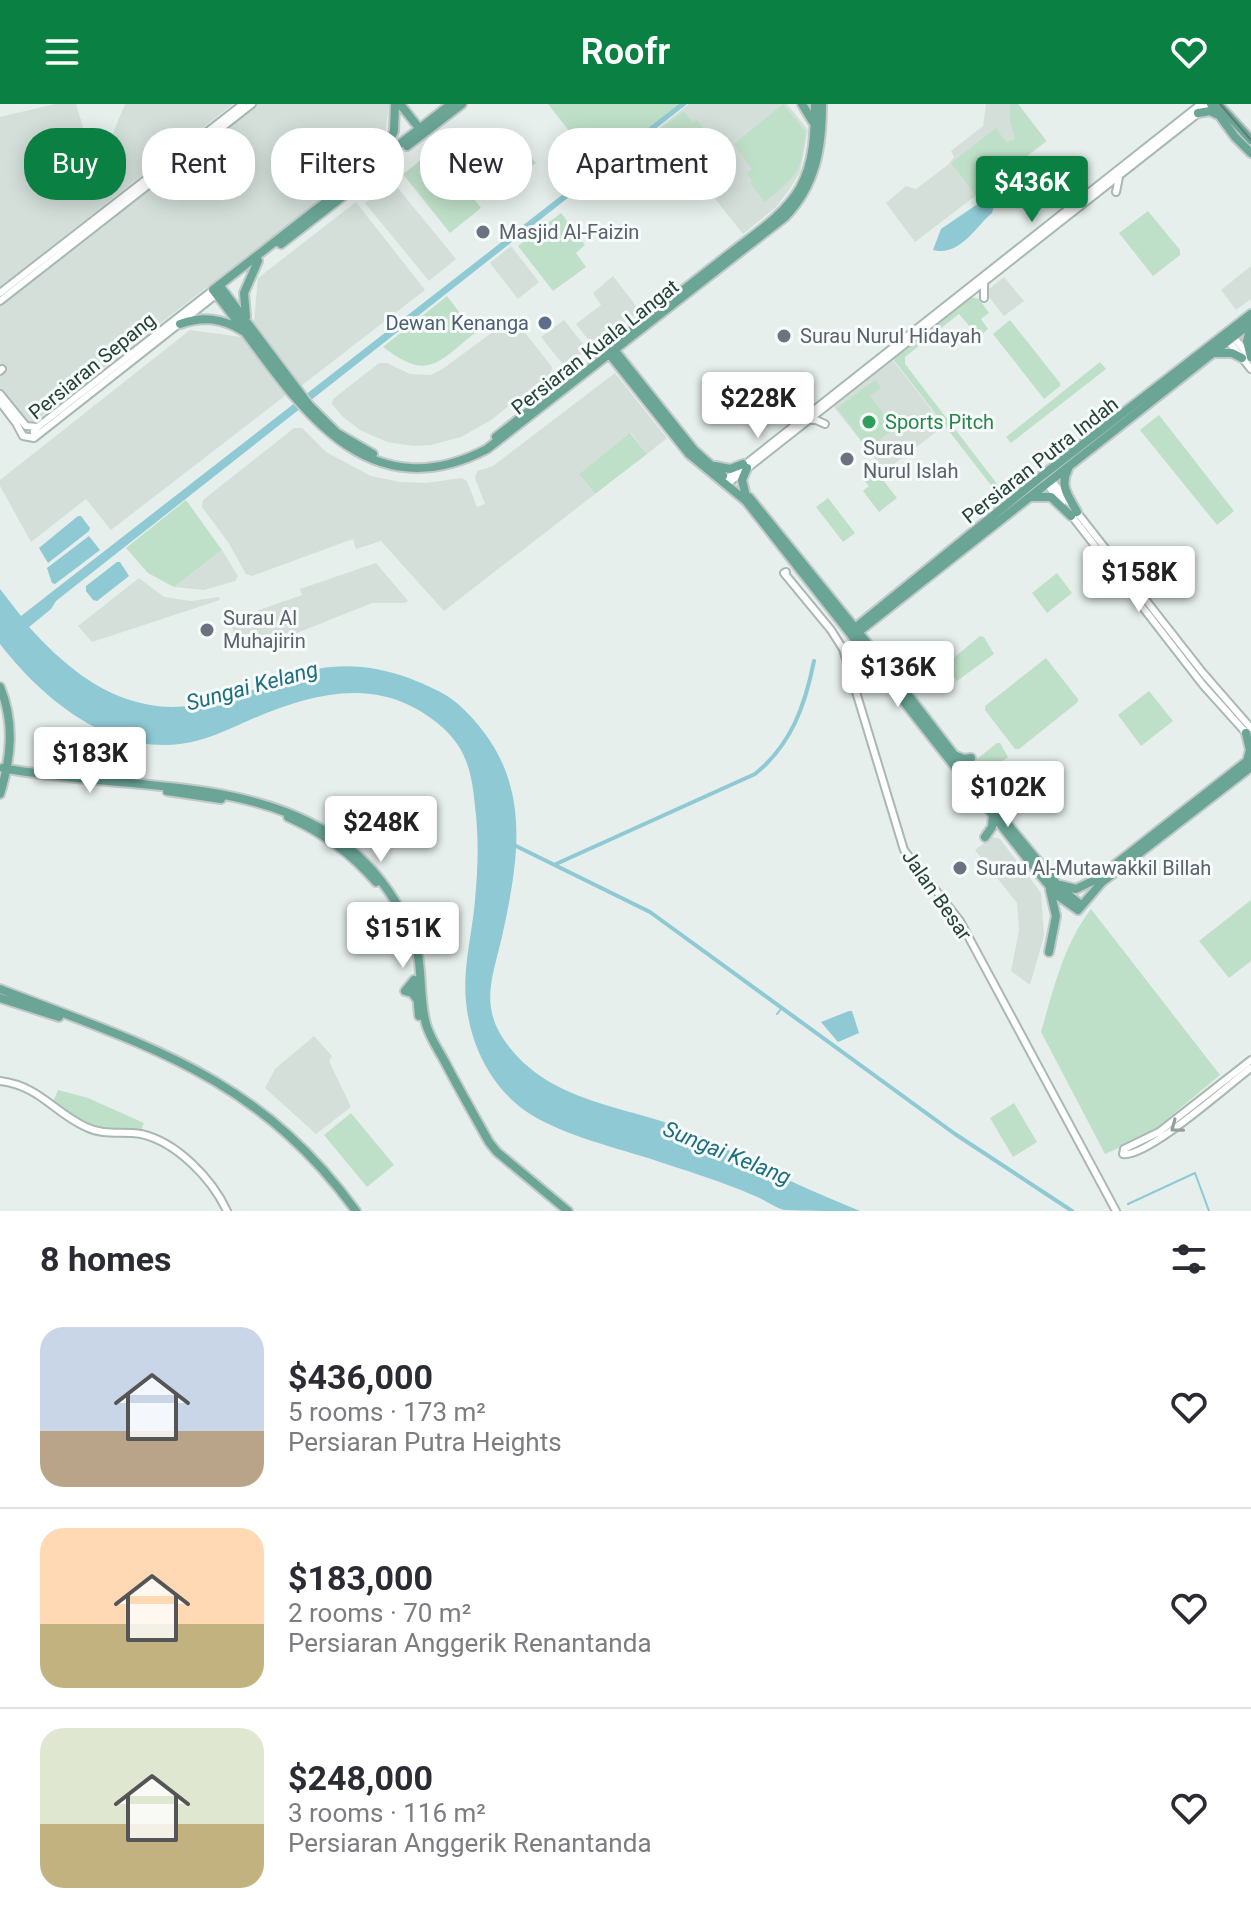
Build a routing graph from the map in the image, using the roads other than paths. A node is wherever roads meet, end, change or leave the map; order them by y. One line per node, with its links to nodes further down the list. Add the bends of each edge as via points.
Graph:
1 (243, 104): 33 (street)
2 (252, 104): 35 (street)
3 (397, 104): 14 (main road); 15 (main road)
4 (407, 104): 16 (main road)
5 (451, 104): 17 (main road, Persiaran Sepang)
6 (462, 104): 18 (main road, Persiaran Sepang)
7 (802, 104): 19 (main road)
8 (815, 104): 19 (main road)
9 (822, 104): 25 (main road)
10 (1210, 104): 12 (street); 13 (main road)
11 (1218, 104): 21 (main road)
12 (1198, 108): 13 (main road); 24 (street); 61 (street)
13 (1220, 117): 23 (main road)
14 (394, 128)
15 (422, 128)
16 (423, 128)
17 (426, 128)
18 (427, 128)
19 (814, 130): 25 (main road)
20 (420, 133): 22 (main road, Persiaran Sepang)
21 (1251, 140)
22 (404, 146)
23 (1251, 153)
24 (1120, 174): 26 (street); 26 (street, via 1116,191)
25 (812, 180): 27 (main road)
26 (1097, 192): 31 (street)
27 (800, 194): 42 (main road, Persiaran Kuala Langat, via 777,224); 43 (main road, Persiaran Kuala Langat)
28 (334, 200): 30 (main road, Persiaran Sepang)
29 (334, 200): 32 (main road, Persiaran Sepang)
30 (258, 261): 32 (main road, Persiaran Sepang); 37 (main road, via 244,293)
31 (986, 280): 34 (street); 34 (street, via 983,297)
32 (218, 290): 37 (main road); 38 (street, Persiaran Sepang); 40 (main road); 53 (street, Persiaran Sepang)
33 (0, 293)
34 (965, 297): 52 (street)
35 (0, 301)
36 (1251, 314): 41 (main road, Persiaran Putra Indah)
37 (247, 321): 50 (main road)
38 (180, 324): 40 (main road, via 219,320); 53 (street, Persiaran Sepang)
39 (1251, 324): 41 (main road, Persiaran Putra Indah); 45 (main road)
40 (250, 336): 50 (main road)
41 (1229, 336): 44 (main road, Persiaran Putra Indah); 45 (street); 58 (main road, Persiaran Putra Indah)
42 (627, 342): 43 (main road, Persiaran Kuala Langat); 47 (main road)
43 (611, 350): 46 (main road, Persiaran Kuala Langat); 47 (main road); 54 (main road, Persiaran Kuala Langat)
44 (1212, 354): 45 (main road); 59 (main road, Persiaran Putra Indah)
45 (1248, 358): 48 (street)
46 (601, 362): 47 (main road); 54 (main road, Persiaran Kuala Langat)
47 (623, 366): 60 (main road); 63 (main road, via 689,454)
48 (1251, 369)
49 (0, 394): 56 (street, via 26,426)
50 (299, 396): 54 (main road, Persiaran Kuala Langat, via 330,435 356,453 418,468 476,455)
51 (0, 402): 57 (street, via 23,436)
52 (825, 405): 55 (street); 55 (street, via 824,423)
53 (65, 410): 56 (street, Persiaran Sepang); 57 (street, Persiaran Sepang)
54 (532, 412)
55 (805, 422): 61 (street)
56 (39, 426): 57 (street, Persiaran Sepang)
57 (34, 438)
58 (1064, 460): 62 (main road); 65 (main road, Persiaran Putra Indah)
59 (1077, 460): 62 (main road, Persiaran Putra Indah); 66 (main road, via 1064,479)
60 (710, 464): 61 (main road); 63 (main road)
61 (745, 466): 63 (street); 64 (main road)
62 (1048, 481): 65 (main road, Persiaran Putra Indah); 66 (street)
63 (726, 482): 64 (main road); 68 (main road)
64 (745, 492): 72 (main road)
65 (1024, 496): 66 (main road, via 1051,497); 73 (main road, Persiaran Putra Indah)
66 (1074, 514): 67 (street); 69 (street)
67 (1108, 551): 69 (street); 76 (street)
68 (787, 554): 70 (street); 71 (main road)
69 (1107, 561): 77 (street)
70 (786, 572): 71 (street); 106 (street, Jalan Besar, via 843,649 904,850 960,921)
71 (806, 579): 74 (main road)
72 (840, 610): 73 (main road, via 857,616); 74 (main road)
73 (878, 612): 74 (main road, Persiaran Putra Indah); 75 (main road, via 870,633)
74 (854, 632): 75 (main road); 89 (main road)
75 (874, 652): 82 (main road)
76 (1203, 673): 77 (street); 80 (street)
77 (1203, 685): 80 (street)
78 (0, 687): 81 (main road)
79 (0, 703): 85 (main road)
80 (1249, 734): 83 (main road)
81 (10, 750): 84 (main road); 85 (main road)
82 (953, 754): 86 (main road); 86 (main road, via 971,758)
83 (1248, 766): 91 (main road); 94 (main road)
84 (18, 773): 85 (main road); 85 (main road, via 9,778); 87 (main road); 87 (main road)
85 (4, 774): 88 (main road)
86 (969, 774): 93 (main road)
87 (189, 790): 92 (main road, via 302,823)
88 (0, 794)
89 (992, 813): 90 (main road); 90 (main road, via 987,835 1001,832)
90 (1011, 838): 93 (main road)
91 (1099, 878): 93 (main road, via 1072,890); 94 (main road)
92 (377, 879): 104 (main road, via 411,945 422,1028 489,1151); 105 (main road, via 396,902 416,944 427,1028 464,1098 497,1152)
93 (1050, 882): 94 (main road); 95 (main road, via 1056,916)
94 (1077, 906)
95 (1049, 952)
96 (0, 989): 103 (main road, via 146,1045 215,1079 296,1140)
97 (0, 998): 102 (main road, via 156,1054 221,1088 293,1143)
98 (1251, 1060): 99 (street, one-way to 98, via 1157,1141 1123,1154)
99 (1251, 1068)
100 (0, 1081): 101 (street, via 24,1085 88,1128 141,1134 165,1145 200,1172)
101 (227, 1211)
102 (350, 1211)
103 (356, 1211)
104 (559, 1211)
105 (568, 1211)
106 (1116, 1211)

